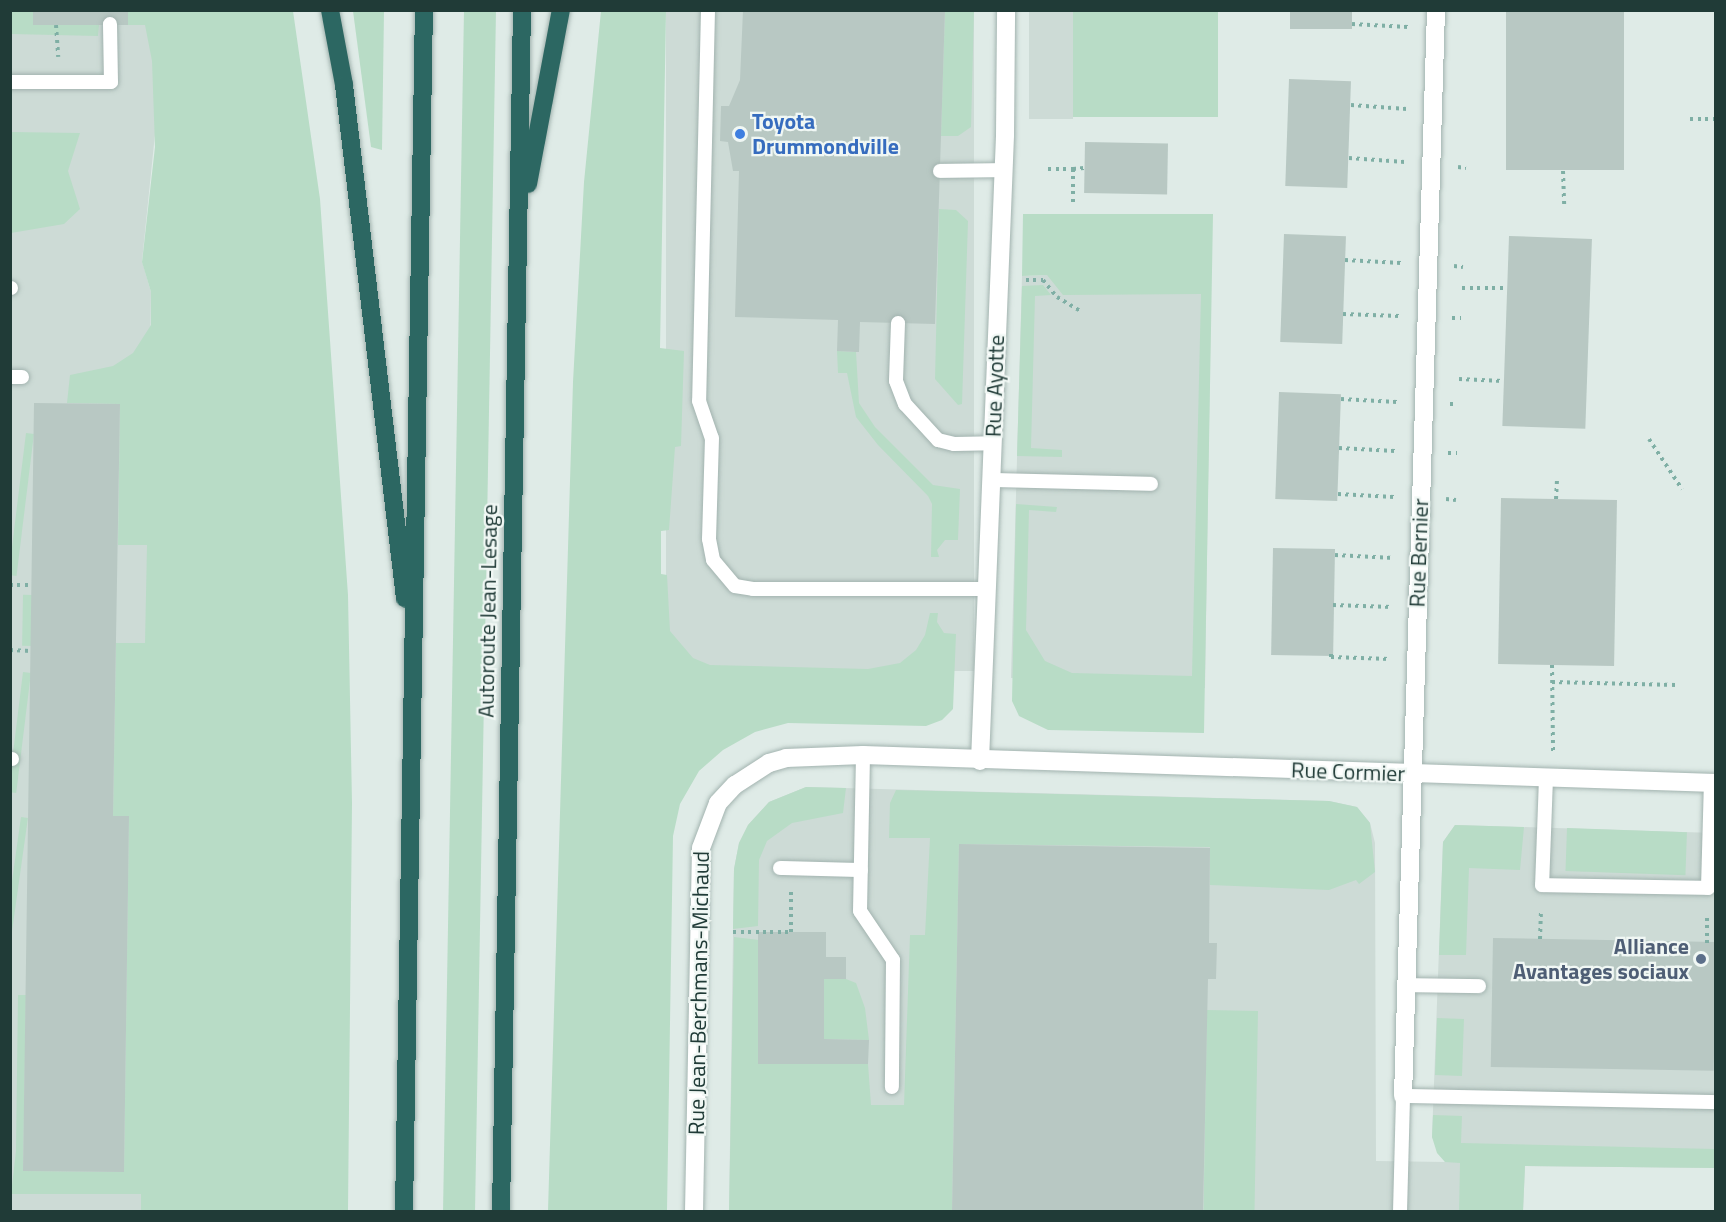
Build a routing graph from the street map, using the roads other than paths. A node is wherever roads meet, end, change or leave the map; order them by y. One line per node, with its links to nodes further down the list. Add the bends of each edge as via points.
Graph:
1 (330, 10): 18 (highway, via 344,85)
2 (424, 10): 18 (highway)
3 (522, 10): 12 (highway, Autoroute Jean-Lesage)
4 (561, 10): 12 (highway)
5 (708, 10): 17 (lane, via 699,401 712,438 709,539 713,560 735,586 753,589)
6 (1006, 10): 10 (street, Rue Ayotte)
7 (1436, 10): 21 (street, Rue Bernier)
8 (110, 24): 9 (lane, via 111,82)
9 (10, 82)
10 (1004, 170): 11 (lane); 14 (street, Rue Ayotte)
11 (940, 171)
12 (519, 233): 32 (highway, Autoroute Jean-Lesage)
13 (898, 323): 14 (lane, via 896,381 905,404 938,440)
14 (993, 444): 15 (street, Rue Ayotte)
15 (991, 480): 16 (lane); 17 (street, Rue Ayotte)
16 (1151, 484)
17 (987, 589): 20 (street, Rue Ayotte)
18 (413, 665): 31 (highway)
19 (863, 755): 20 (street, Rue Jean-Berchmans-Michaud); 25 (lane); 33 (street, Rue Jean-Berchmans-Michaud, via 797,757 769,763 735,785 718,803 707,825 699,875)
20 (980, 760): 21 (street, Rue Cormier)
21 (1411, 774): 22 (street, Rue Cormier); 26 (street, Rue Bernier)
22 (1550, 778): 23 (street, Rue Cormier); 23 (lane, via 1542,885 1708,888)
23 (1714, 783)
24 (786, 868): 25 (lane)
25 (861, 870): 28 (lane, via 860,911 893,960)
26 (1405, 985): 27 (lane); 29 (street, Rue Bernier)
27 (1479, 986)
28 (892, 1087)
29 (1403, 1096): 30 (lane); 34 (lane)
30 (1716, 1102)
31 (404, 1212)
32 (501, 1212)
33 (694, 1212)
34 (1400, 1212)

